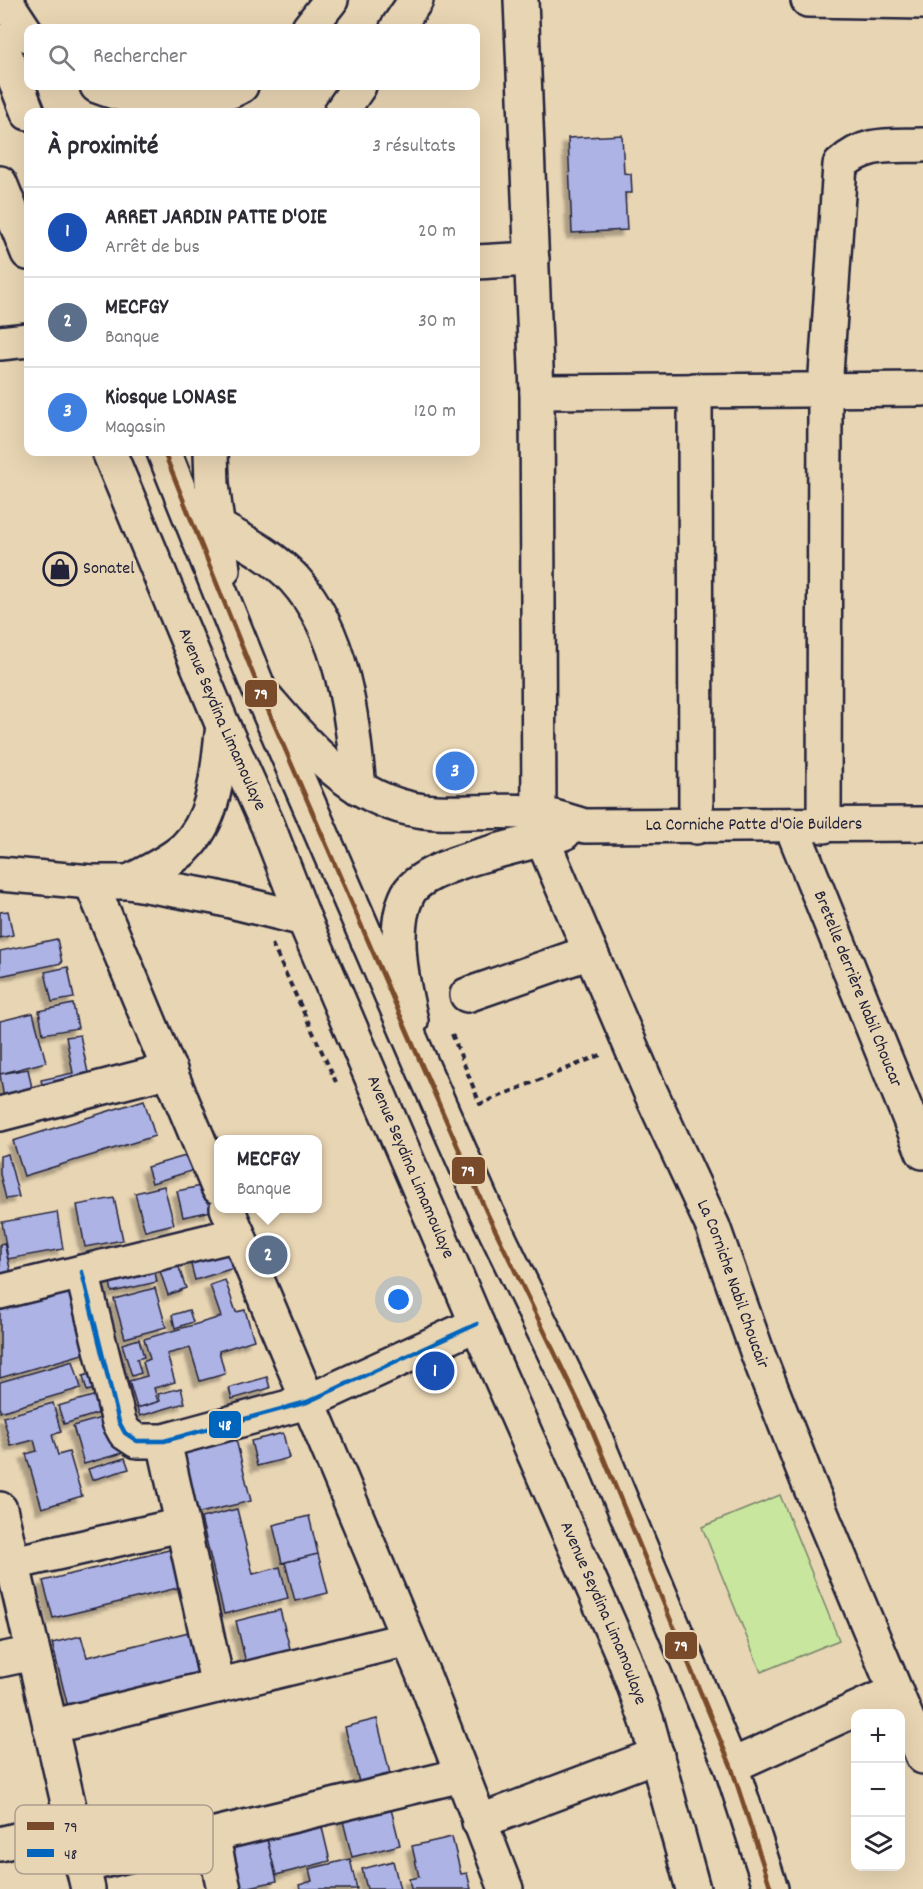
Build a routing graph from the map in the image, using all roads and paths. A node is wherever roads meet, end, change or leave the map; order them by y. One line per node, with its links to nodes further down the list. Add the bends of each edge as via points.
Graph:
1 (5, 0): 9 (main road)
2 (331, 0): 7 (main road)
3 (417, 0): 8 (main road)
4 (521, 0): 19 (main road)
5 (808, 0): 6 (main road)
6 (923, 2)
7 (312, 24)
8 (400, 24)
9 (24, 29)
10 (0, 41): 14 (main road)
11 (108, 90): 12 (main road, via 169,103)
12 (229, 90)
13 (356, 90): 15 (main road)
14 (26, 108)
15 (344, 108)
16 (923, 145): 23 (main road, via 874,146 854,152 840,165)
17 (0, 183): 18 (main road)
18 (24, 243)
19 (532, 259): 20 (main road); 26 (main road)
20 (480, 262)
21 (24, 340): 22 (main road)
22 (0, 343)
23 (825, 389): 24 (main road); 25 (main road); 37 (main road)
24 (923, 389)
25 (695, 390): 26 (main road); 39 (main road)
26 (537, 392): 38 (main road)
27 (112, 456): 33 (main road, Avenue Seydina Limamoulaye)
28 (166, 456): 31 (main road)
29 (211, 456): 30 (main road)
30 (218, 526): 31 (main road); 34 (main road, via 266,554 294,579 314,606 331,644 351,708)
31 (228, 611): 32 (main road)
32 (259, 689): 34 (main road, via 327,766); 49 (main road)
33 (223, 726): 42 (main road, via 214,797 198,833 184,849); 44 (main road, Avenue Seydina Limamoulaye)
34 (359, 788): 38 (main road, via 393,804)
35 (923, 824): 37 (main road, La Corniche Patte d'Oie Builders)
36 (791, 825): 37 (main road, La Corniche Patte d'Oie Builders); 39 (main road, La Corniche Patte d'Oie Builders); 53 (main road, Bretelle derrière Nabil Choucar)
37 (824, 826)
38 (541, 827): 39 (main road, La Corniche Patte d'Oie Builders); 45 (main road, La Corniche Nabil Choucair); 49 (main road, via 433,874 408,893 399,931 400,970)
39 (696, 827)
40 (0, 874): 41 (main road)
41 (91, 882): 42 (main road); 50 (main road)
42 (129, 882): 43 (main road)
43 (256, 908): 44 (main road); 51 (path)
44 (304, 919): 58 (main road, Avenue Seydina Limamoulaye)
45 (590, 952): 46 (main road); 48 (main road, La Corniche Nabil Choucair)
46 (467, 995)
47 (452, 1034): 48 (path, via 480,1104)
48 (630, 1043): 68 (main road, La Corniche Nabil Choucair, via 713,1227 759,1357)
49 (420, 1061): 72 (main road, via 487,1213 592,1430)
50 (170, 1070): 52 (main road); 54 (main road)
51 (336, 1082)
52 (0, 1114)
53 (923, 1152)
54 (214, 1175)
55 (233, 1221): 56 (main road); 59 (main road)
56 (82, 1272): 57 (main road); 60 (main road, via 118,1422 137,1441)
57 (0, 1292)
58 (477, 1324): 59 (main road); 70 (main road, Avenue Seydina Limamoulaye, via 624,1658)
59 (307, 1402): 60 (main road); 64 (main road)
60 (164, 1441): 62 (main road)
61 (0, 1509): 63 (main road)
62 (181, 1525): 63 (main road); 67 (main road)
63 (13, 1563): 65 (main road)
64 (408, 1639): 67 (main road); 73 (main road)
65 (33, 1653): 66 (main road); 69 (main road)
66 (0, 1660)
67 (218, 1686): 69 (main road)
68 (894, 1692): 71 (main road, La Corniche Nabil Choucair); 72 (main road)
69 (50, 1727): 74 (main road)
70 (657, 1755): 75 (main road); 82 (main road, Avenue Seydina Limamoulaye)
71 (923, 1757)
72 (731, 1766): 83 (main road)
73 (462, 1775): 75 (main road); 76 (main road)
74 (67, 1805)
75 (479, 1822): 81 (main road)
76 (213, 1835)
77 (15, 1840): 79 (main road)
78 (213, 1840): 80 (main road)
79 (0, 1844)
80 (224, 1889)
81 (506, 1889)
82 (693, 1889)
83 (771, 1889)

